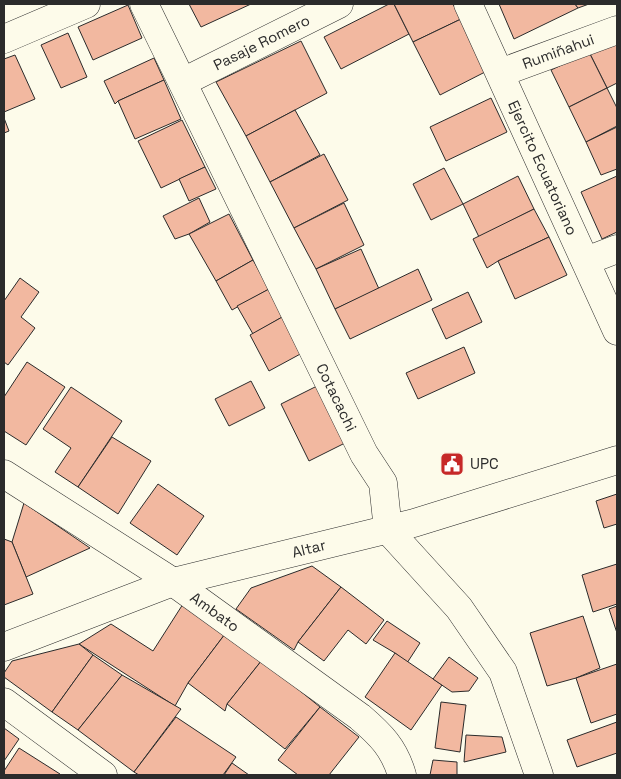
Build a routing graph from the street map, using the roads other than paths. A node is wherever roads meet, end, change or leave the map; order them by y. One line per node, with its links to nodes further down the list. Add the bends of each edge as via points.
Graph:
1 (86, 4): 6 (street)
2 (144, 4): 8 (street, Cotacachi)
3 (340, 4): 8 (street, Pasaje Romero)
4 (468, 4): 7 (street, Ejercito Ecuatoriano)
5 (617, 30): 7 (street, Rumiñahui)
6 (4, 39)
7 (500, 73): 10 (street, Ejercito Ecuatoriano)
8 (182, 82): 14 (street, Cotacachi, via 364,454 384,483)
9 (617, 249): 10 (street)
10 (586, 260): 11 (street, Ejercito Ecuatoriano)
11 (617, 331)
12 (617, 460): 14 (street, Altar)
13 (4, 474): 15 (street, Ambato)
14 (388, 530): 15 (street, Altar); 20 (street, via 459,608 502,672)
15 (173, 582): 16 (street, Altar); 19 (street, Ambato, via 360,717 382,736 398,760)
16 (4, 647)
17 (4, 702): 18 (street)
18 (102, 775)
19 (402, 775)
20 (539, 775)

